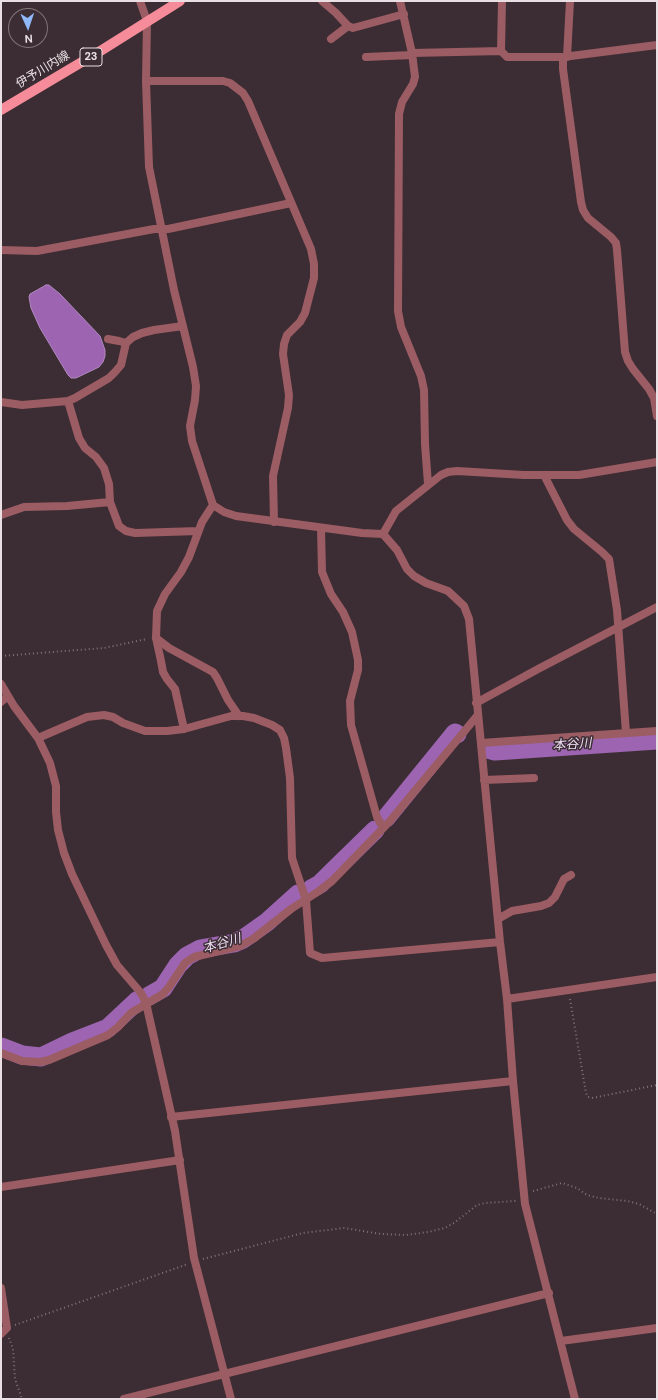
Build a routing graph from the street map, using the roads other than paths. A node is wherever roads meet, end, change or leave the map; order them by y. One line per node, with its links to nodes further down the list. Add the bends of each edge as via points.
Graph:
1 (140, 1): 8 (street)
2 (180, 1): 8 (main road, 伊予川内線 / 23)
3 (322, 1): 9 (street)
4 (400, 1): 7 (street)
5 (502, 1): 12 (street)
6 (570, 1): 15 (street)
7 (404, 14): 9 (street, via 353,28); 13 (street)
8 (146, 21): 16 (street); 17 (main road, 伊予川内線 / 23)
9 (348, 26): 10 (street)
10 (331, 39)
11 (657, 45): 15 (street)
12 (501, 51): 13 (street); 15 (street, via 507,57)
13 (412, 54): 14 (street); 29 (street, via 415,76 399,114 398,311 424,390)
14 (366, 57)
15 (565, 57): 26 (street, via 563,69 583,210 588,218 616,243 625,352 633,369 654,398)
16 (146, 81): 18 (street, via 223,80 237,87 248,101); 19 (street, via 149,167)
17 (1, 110)
18 (291, 203): 19 (street); 33 (street, via 311,249 314,278 306,313 287,335 284,344 289,395 272,476)
19 (161, 229): 20 (street, via 37,251); 21 (street)
20 (1, 250)
21 (183, 326): 23 (street, via 142,333); 31 (street, via 196,386 190,426 192,441)
22 (108, 339): 23 (street)
23 (126, 343): 24 (street, via 121,365 115,372 102,383)
24 (68, 400): 25 (street, via 22,405); 30 (street, via 85,448 96,456 104,468 109,484)
25 (1, 402)
26 (657, 416)
27 (657, 462): 28 (street, via 579,475)
28 (544, 475): 29 (street, via 448,472); 38 (street, via 567,520 609,559)
29 (428, 484): 36 (street, via 396,511)
30 (110, 502): 32 (street, via 24,507); 35 (street, via 119,526 126,531)
31 (213, 505): 33 (street, via 236,516); 35 (street)
32 (1, 515)
33 (274, 522): 34 (street)
34 (321, 528): 36 (street); 53 (street, via 322,572 352,632 358,660 350,701 351,725 377,816)
35 (198, 531): 39 (street, via 189,557 160,603 157,611)
36 (382, 534): 43 (street, via 397,550 407,569 414,576 426,584 448,591 464,606 469,619)
37 (657, 607): 38 (street)
38 (618, 627): 43 (street); 48 (street)
39 (156, 638): 44 (street, via 213,672); 46 (street, via 163,672 175,689)
40 (1, 684): 41 (street)
41 (8, 696): 42 (street); 49 (street)
42 (1, 702)
43 (476, 703): 45 (street)
44 (239, 716): 46 (street); 55 (street, via 254,718 272,725 280,730 284,738 290,778 292,858)
45 (477, 716): 50 (street); 53 (street)
46 (184, 729): 49 (street, via 145,730 104,714 87,717)
47 (657, 731): 48 (street)
48 (626, 733): 50 (street)
49 (38, 738): 60 (street, via 50,762 56,786 56,812 64,853 106,945 117,965 141,993)
50 (481, 743): 52 (street)
51 (534, 778): 52 (street)
52 (484, 780): 56 (street)
53 (383, 828): 55 (street, via 332,881)
54 (571, 875): 56 (street, via 564,878 555,897 549,903 512,911)
55 (306, 900): 57 (street, via 310,953 322,958); 60 (street, via 240,946 194,957 185,963 163,994)
56 (498, 919): 57 (street)
57 (500, 942): 59 (street)
58 (657, 977): 59 (street)
59 (507, 999): 62 (street)
60 (146, 1003): 61 (street, via 131,1013 108,1035 49,1060 22,1061); 63 (street)
61 (1, 1053)
62 (513, 1081): 63 (street); 67 (street, via 525,1197)
63 (171, 1117): 64 (street)
64 (180, 1160): 65 (street); 71 (street, via 195,1262)
65 (1, 1187)
66 (1, 1288): 69 (street)
67 (548, 1293): 70 (street); 71 (street)
68 (657, 1328): 70 (street)
69 (4, 1331)
70 (561, 1341): 74 (street)
71 (225, 1374): 72 (street); 73 (street)
72 (124, 1399)
73 (231, 1399)
74 (575, 1399)

